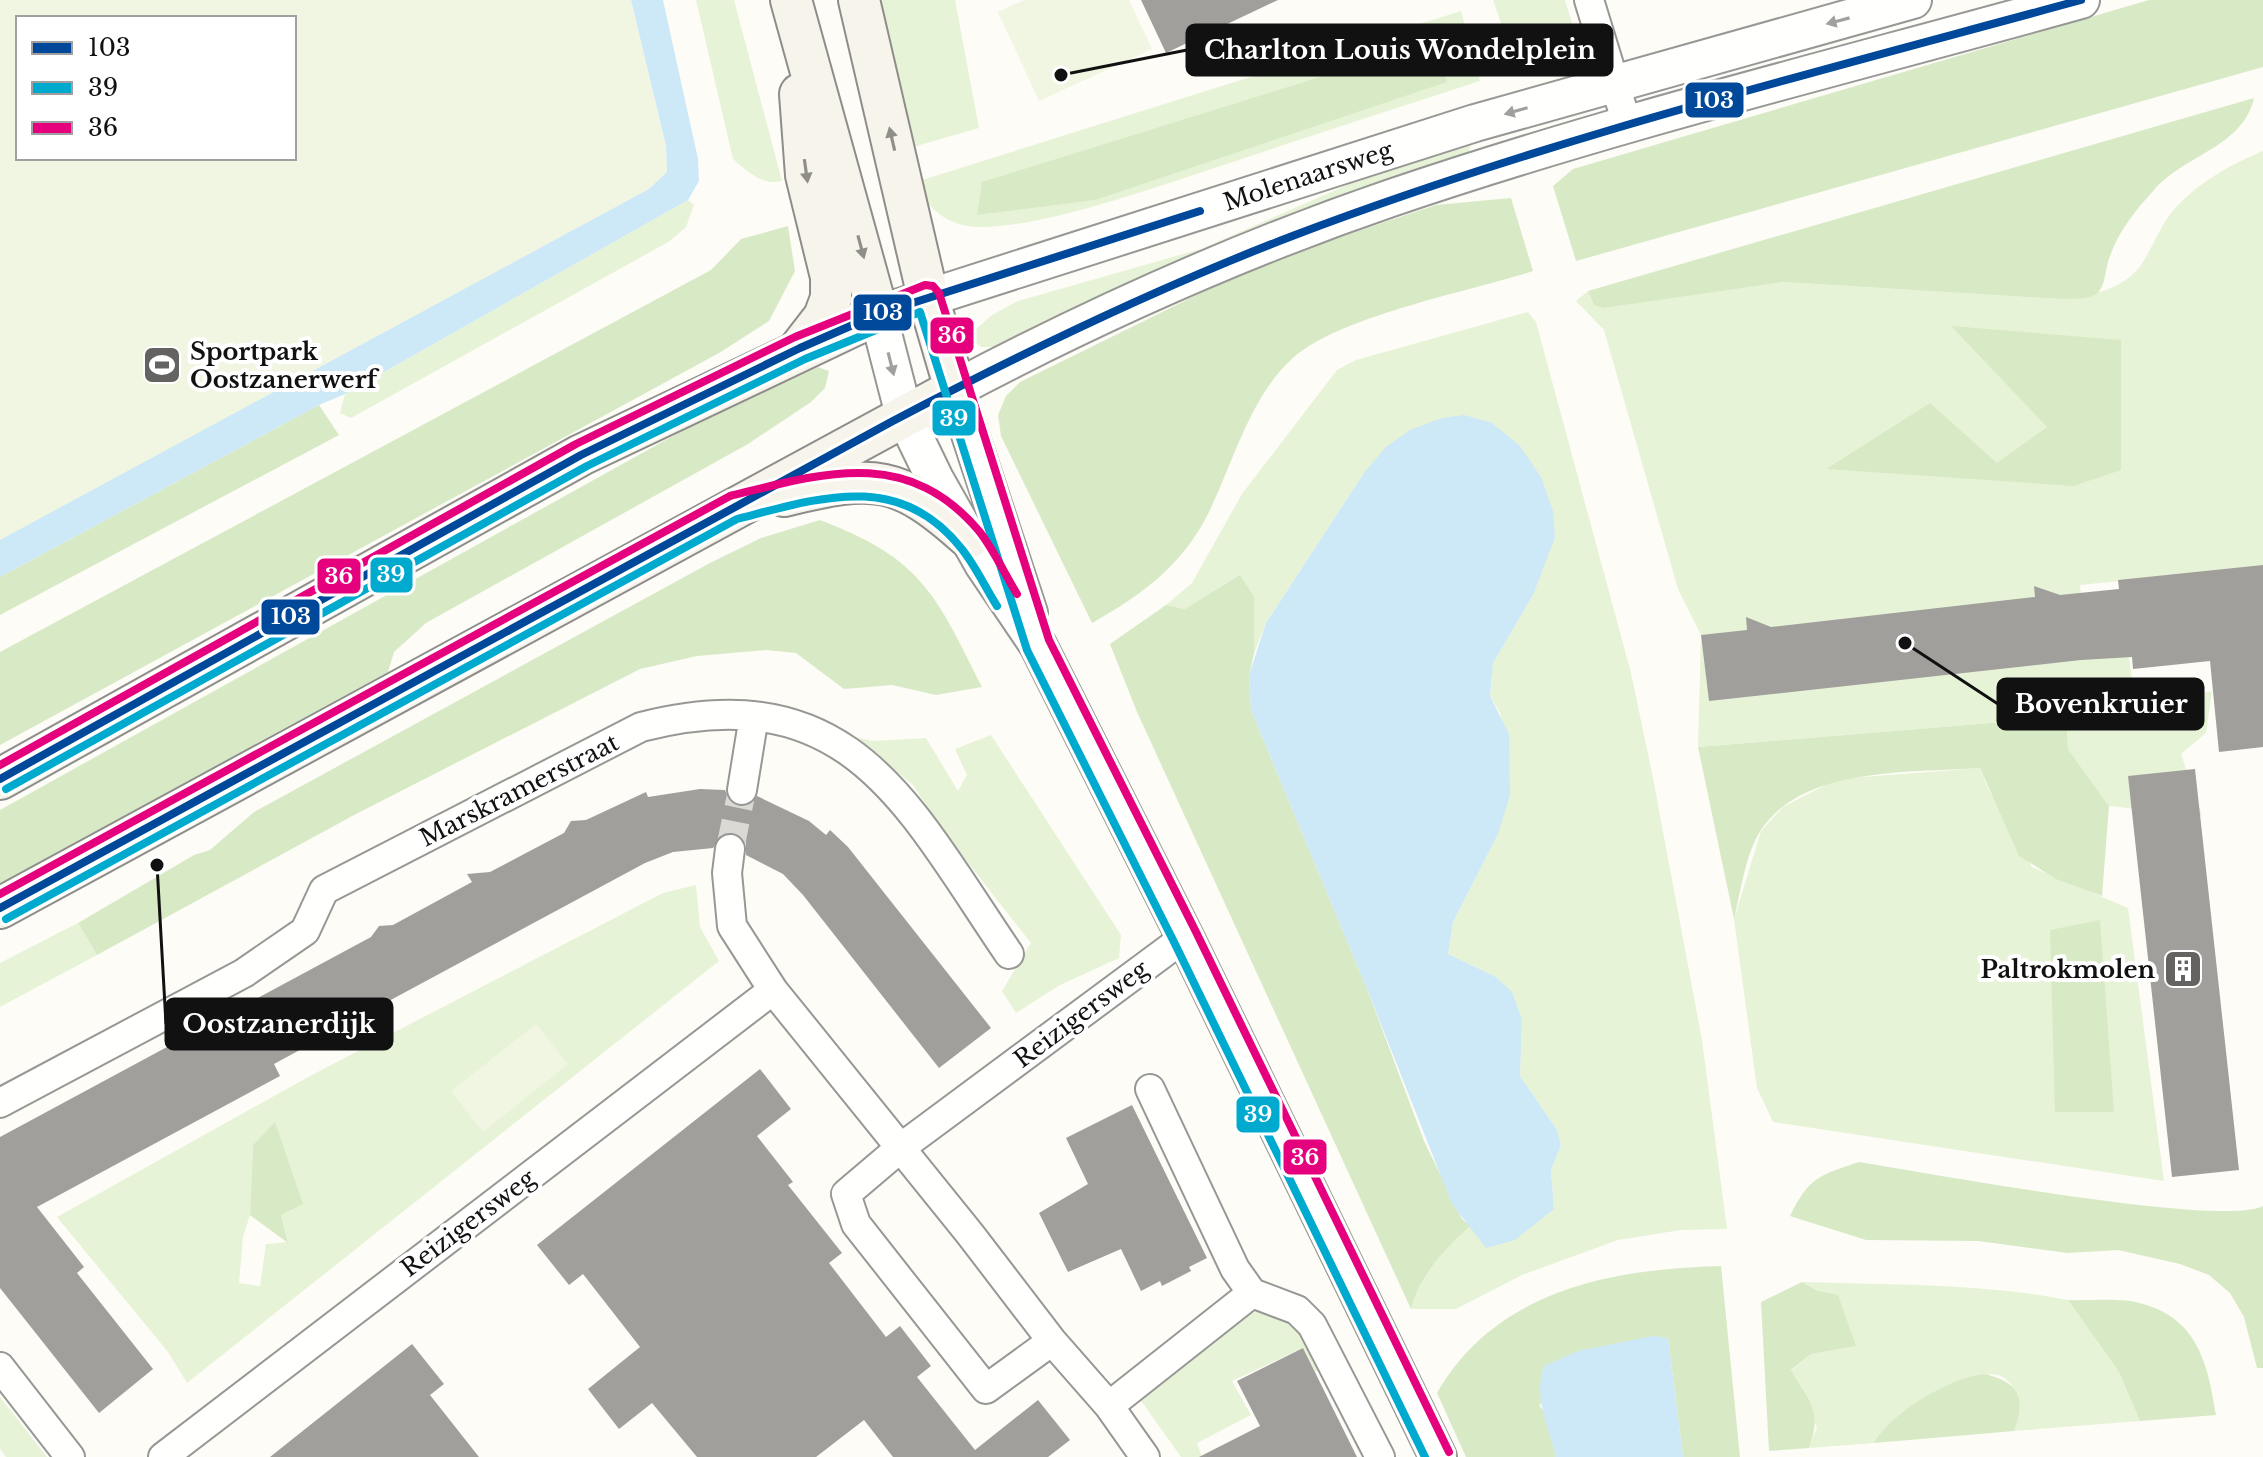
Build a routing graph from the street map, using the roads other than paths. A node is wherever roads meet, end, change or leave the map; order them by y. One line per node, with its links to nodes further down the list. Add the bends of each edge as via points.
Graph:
1 (859, 0): 8 (main road, one-way to 1)
2 (1589, 0): 6 (street)
3 (1913, 0): 6 (street, Molenaarsweg, one-way to 6)
4 (2081, 0): 7 (street, Molenaarsweg)
5 (793, 5): 9 (main road, one-way to 9); 10 (main road, one-way to 10, via 806,175 831,277 824,317)
6 (1615, 83): 7 (street); 8 (street, Molenaarsweg, one-way to 8)
7 (1628, 127): 11 (street, Molenaarsweg, via 1393,198 1210,269 1028,350)
8 (928, 297): 9 (street, Molenaarsweg); 11 (main road)
9 (878, 314): 10 (main road, Molenaarsweg); 12 (street, one-way to 12)
10 (800, 348): 17 (main road, Molenaarsweg, via 581,455)
11 (955, 389): 12 (main road, Molenaarsweg); 15 (street)
12 (904, 415): 13 (main road, Molenaarsweg); 14 (street)
13 (733, 508): 14 (main road, via 864,481 928,501); 20 (main road, Molenaarsweg)
14 (969, 538): 15 (street)
15 (1038, 645): 21 (street)
16 (754, 716): 18 (street); 22 (street, Marskramerstraat, via 824,733 872,767 907,804); 25 (street, Marskramerstraat, via 687,715 627,734 324,890 305,931 244,973)
17 (0, 779)
18 (742, 790)
19 (730, 849): 23 (street, via 732,926)
20 (0, 908)
21 (1185, 937): 26 (street, Reizigersweg); 35 (street)
22 (1009, 954)
23 (773, 990): 26 (street); 32 (street, Reizigersweg)
24 (1150, 1089): 27 (street, via 1235,1269)
25 (0, 1103)
26 (899, 1149): 28 (street); 28 (street, Reizigersweg, via 846,1194 856,1224 986,1389)
27 (1252, 1293): 30 (street); 34 (street, via 1297,1310 1312,1325)
28 (1052, 1341): 30 (street)
29 (0, 1367): 31 (street)
30 (1109, 1406): 33 (street)
31 (70, 1457)
32 (163, 1457)
33 (1145, 1457)
34 (1380, 1457)
35 (1438, 1457)

